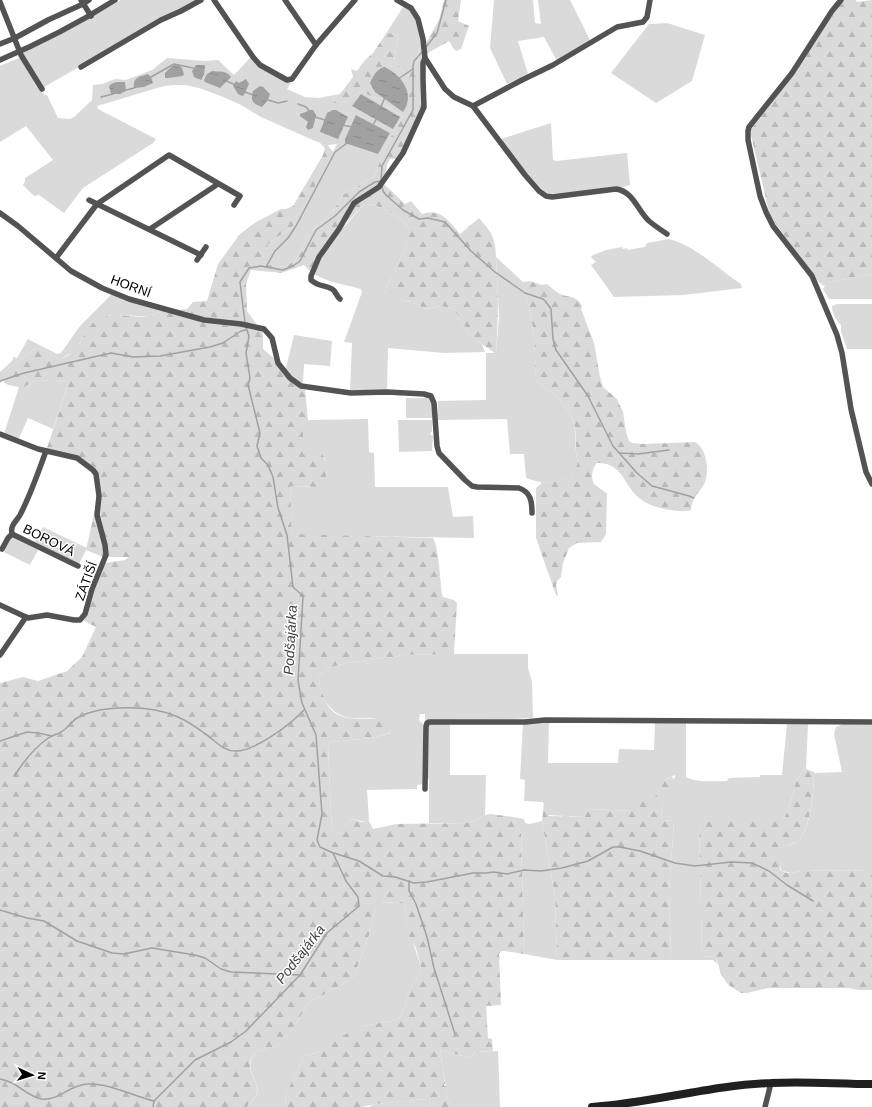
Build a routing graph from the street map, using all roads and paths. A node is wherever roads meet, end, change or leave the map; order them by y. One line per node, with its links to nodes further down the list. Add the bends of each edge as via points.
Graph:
1 (115, 0): 11 (street)
2 (202, 0): 18 (street, via 161,20)
3 (214, 0): 14 (street, via 260,65 287,80 292,79)
4 (285, 0): 14 (street)
5 (355, 0): 14 (street)
6 (397, 0): 16 (street, via 410,8 418,19)
7 (650, 0): 20 (street, via 647,17 643,22 617,27 553,65)
8 (841, 0): 33 (street, via 792,73 749,127 748,140 766,212 812,276 837,335 866,472)
9 (84, 1): 11 (street); 12 (street)
10 (0, 2): 12 (street)
11 (90, 16): 15 (street)
12 (15, 38): 13 (street); 15 (street)
13 (0, 44)
14 (316, 45)
15 (20, 51): 17 (street); 19 (street)
16 (425, 58): 20 (street, via 445,89 454,97); 30 (street, via 424,107 402,153 379,187 354,203 340,229 319,256 310,276 317,285 332,289)
17 (0, 60)
18 (81, 67)
19 (42, 90)
20 (473, 106): 27 (street, via 525,175 543,194 552,197 621,190 634,201 648,220)
21 (218, 184): 23 (street, via 169,156); 24 (street, via 240,196); 26 (street)
22 (89, 200): 23 (street)
23 (97, 204): 26 (street); 29 (street)
24 (234, 205)
25 (0, 213): 29 (street, HORNÍ)
26 (150, 229): 28 (street, via 199,257)
27 (667, 234)
28 (206, 247)
29 (56, 258): 34 (street, HORNÍ, via 81,277 129,299 204,320 264,329 272,338 278,363 290,378 301,386 351,393 387,392 432,396 439,453 472,486 524,490 530,496)
30 (340, 299)
31 (0, 434): 32 (street, ZÁTIŠÍ)
32 (46, 451): 35 (street, via 34,486 19,517 11,527); 39 (street, ZÁTIŠÍ, via 77,458 96,474 99,496 97,515 106,555 82,618 74,620 47,615)
33 (872, 484)
34 (532, 513)
35 (12, 534): 36 (street); 37 (street, BOROVÁ)
36 (2, 549)
37 (78, 566)
38 (0, 605): 39 (street)
39 (26, 617): 40 (street)
40 (0, 655)
41 (872, 722): 42 (street, via 429,722 426,727)
42 (425, 789)
43 (771, 1083): 44 (main road); 45 (main road); 46 (street)
44 (872, 1084)
45 (592, 1107)
46 (765, 1107)

